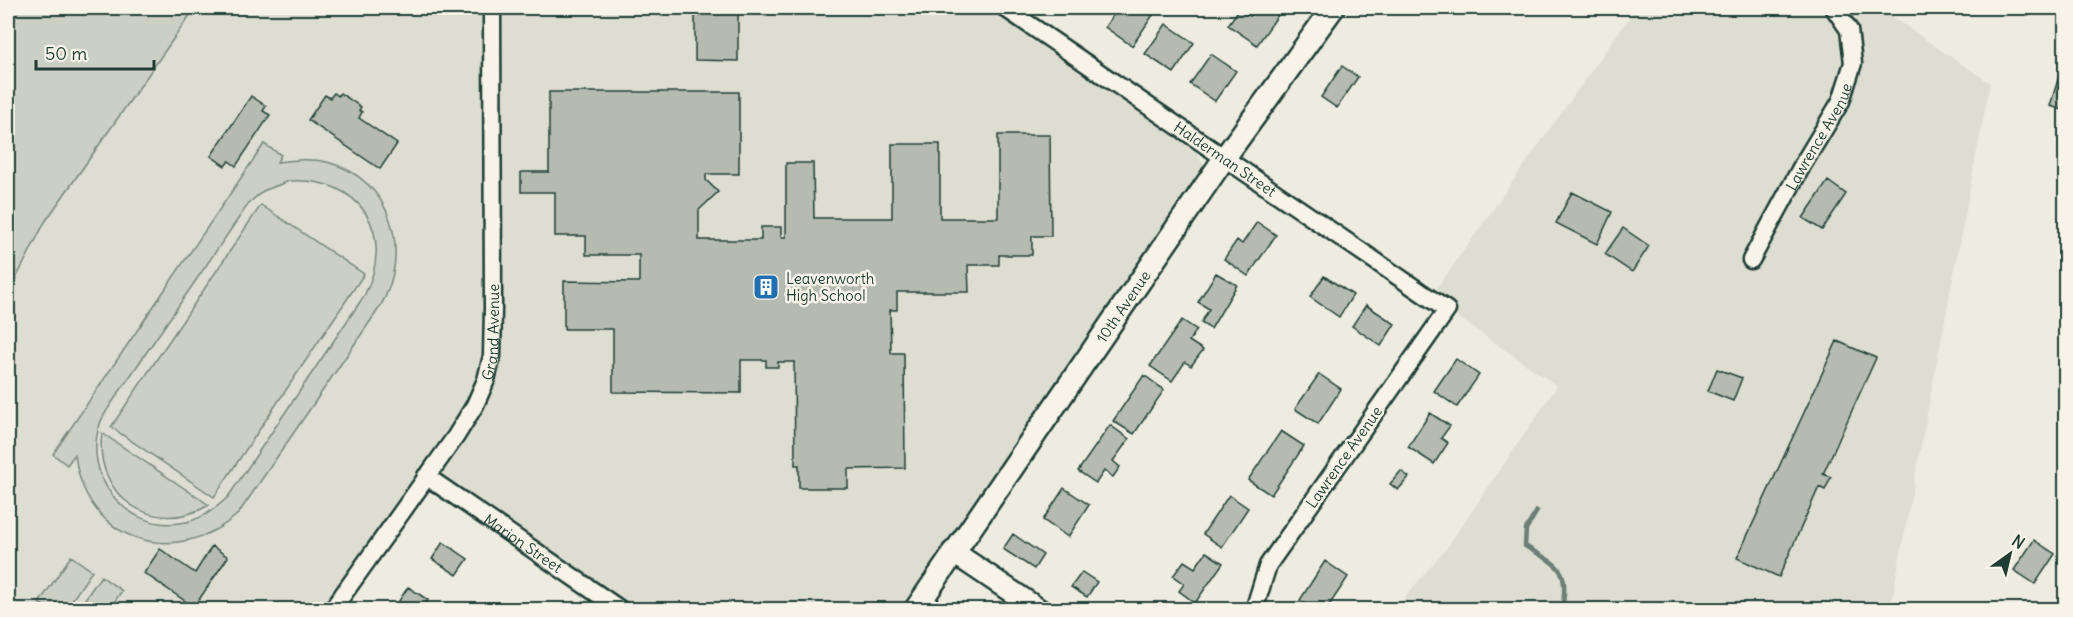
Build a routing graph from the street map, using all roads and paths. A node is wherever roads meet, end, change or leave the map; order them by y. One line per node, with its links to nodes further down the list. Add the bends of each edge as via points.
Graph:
1 (492, 8): 8 (street, Grand Avenue, via 492,356 475,405)
2 (1005, 8): 5 (street, Halderman Street)
3 (1333, 8): 5 (street, 10th Avenue)
4 (1834, 8): 6 (street, Lawrence Avenue, via 1849,30 1853,63 1841,101)
5 (1225, 157): 7 (street, Halderman Street); 9 (street, 10th Avenue)
6 (1751, 260)
7 (1447, 310): 14 (street, Lawrence Avenue, via 1268,565)
8 (426, 476): 10 (street, Grand Avenue); 11 (street, Marion Street)
9 (953, 552): 12 (street, 10th Avenue); 13 (street)
10 (332, 609)
11 (621, 609)
12 (915, 609)
13 (1039, 609)
14 (1254, 609)

